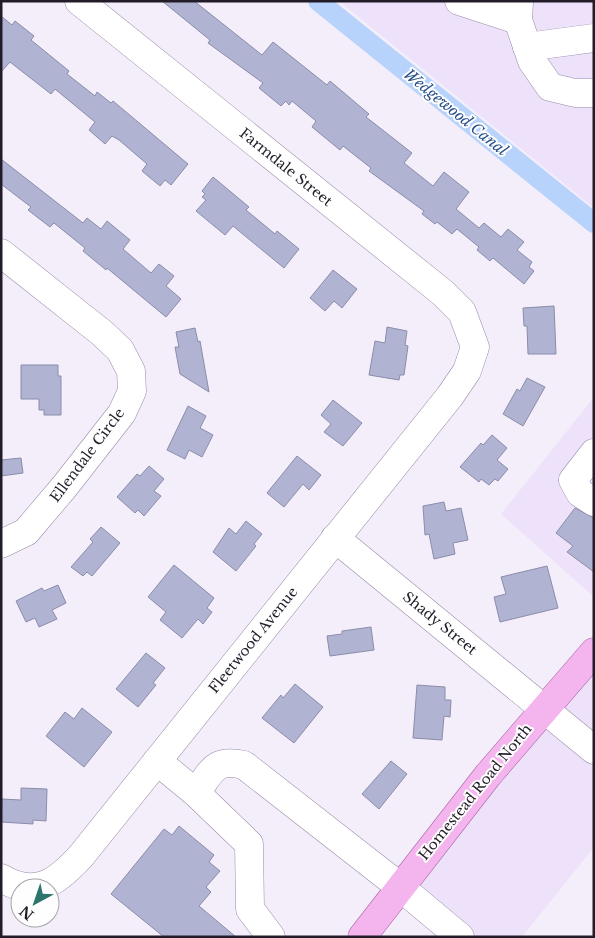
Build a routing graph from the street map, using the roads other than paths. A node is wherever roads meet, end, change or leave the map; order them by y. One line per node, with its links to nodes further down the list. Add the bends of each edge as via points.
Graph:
1 (79, 1): 8 (street, Farmdale Street, via 443,293 462,312)
2 (460, 2): 3 (street)
3 (519, 11): 5 (street)
4 (594, 38): 5 (street)
5 (527, 47): 6 (street, via 532,61 550,87 575,93)
6 (594, 92)
7 (1, 252): 12 (street, Ellendale Circle, via 120,350 131,371 132,392 122,413 26,532)
8 (475, 347): 11 (street, Fleetwood Avenue, via 467,372 450,396)
9 (594, 454): 10 (street, via 573,480 580,492)
10 (594, 502)
11 (336, 538): 14 (street, Shady Street); 16 (street, Fleetwood Avenue)
12 (1, 544)
13 (594, 652): 14 (main road, Homestead Road North)
14 (546, 708): 15 (street, Shady Street); 19 (main road, Homestead Road North)
15 (594, 750)
16 (157, 761): 17 (street); 18 (street, Fleetwood Avenue, via 66,872 43,886 17,887)
17 (196, 793): 19 (street, via 217,765 228,761 244,765); 21 (street, via 249,844 250,909)
18 (1, 878)
19 (399, 886): 20 (street); 22 (main road, Homestead Road North)
20 (455, 935)
21 (271, 937)
22 (362, 937)

